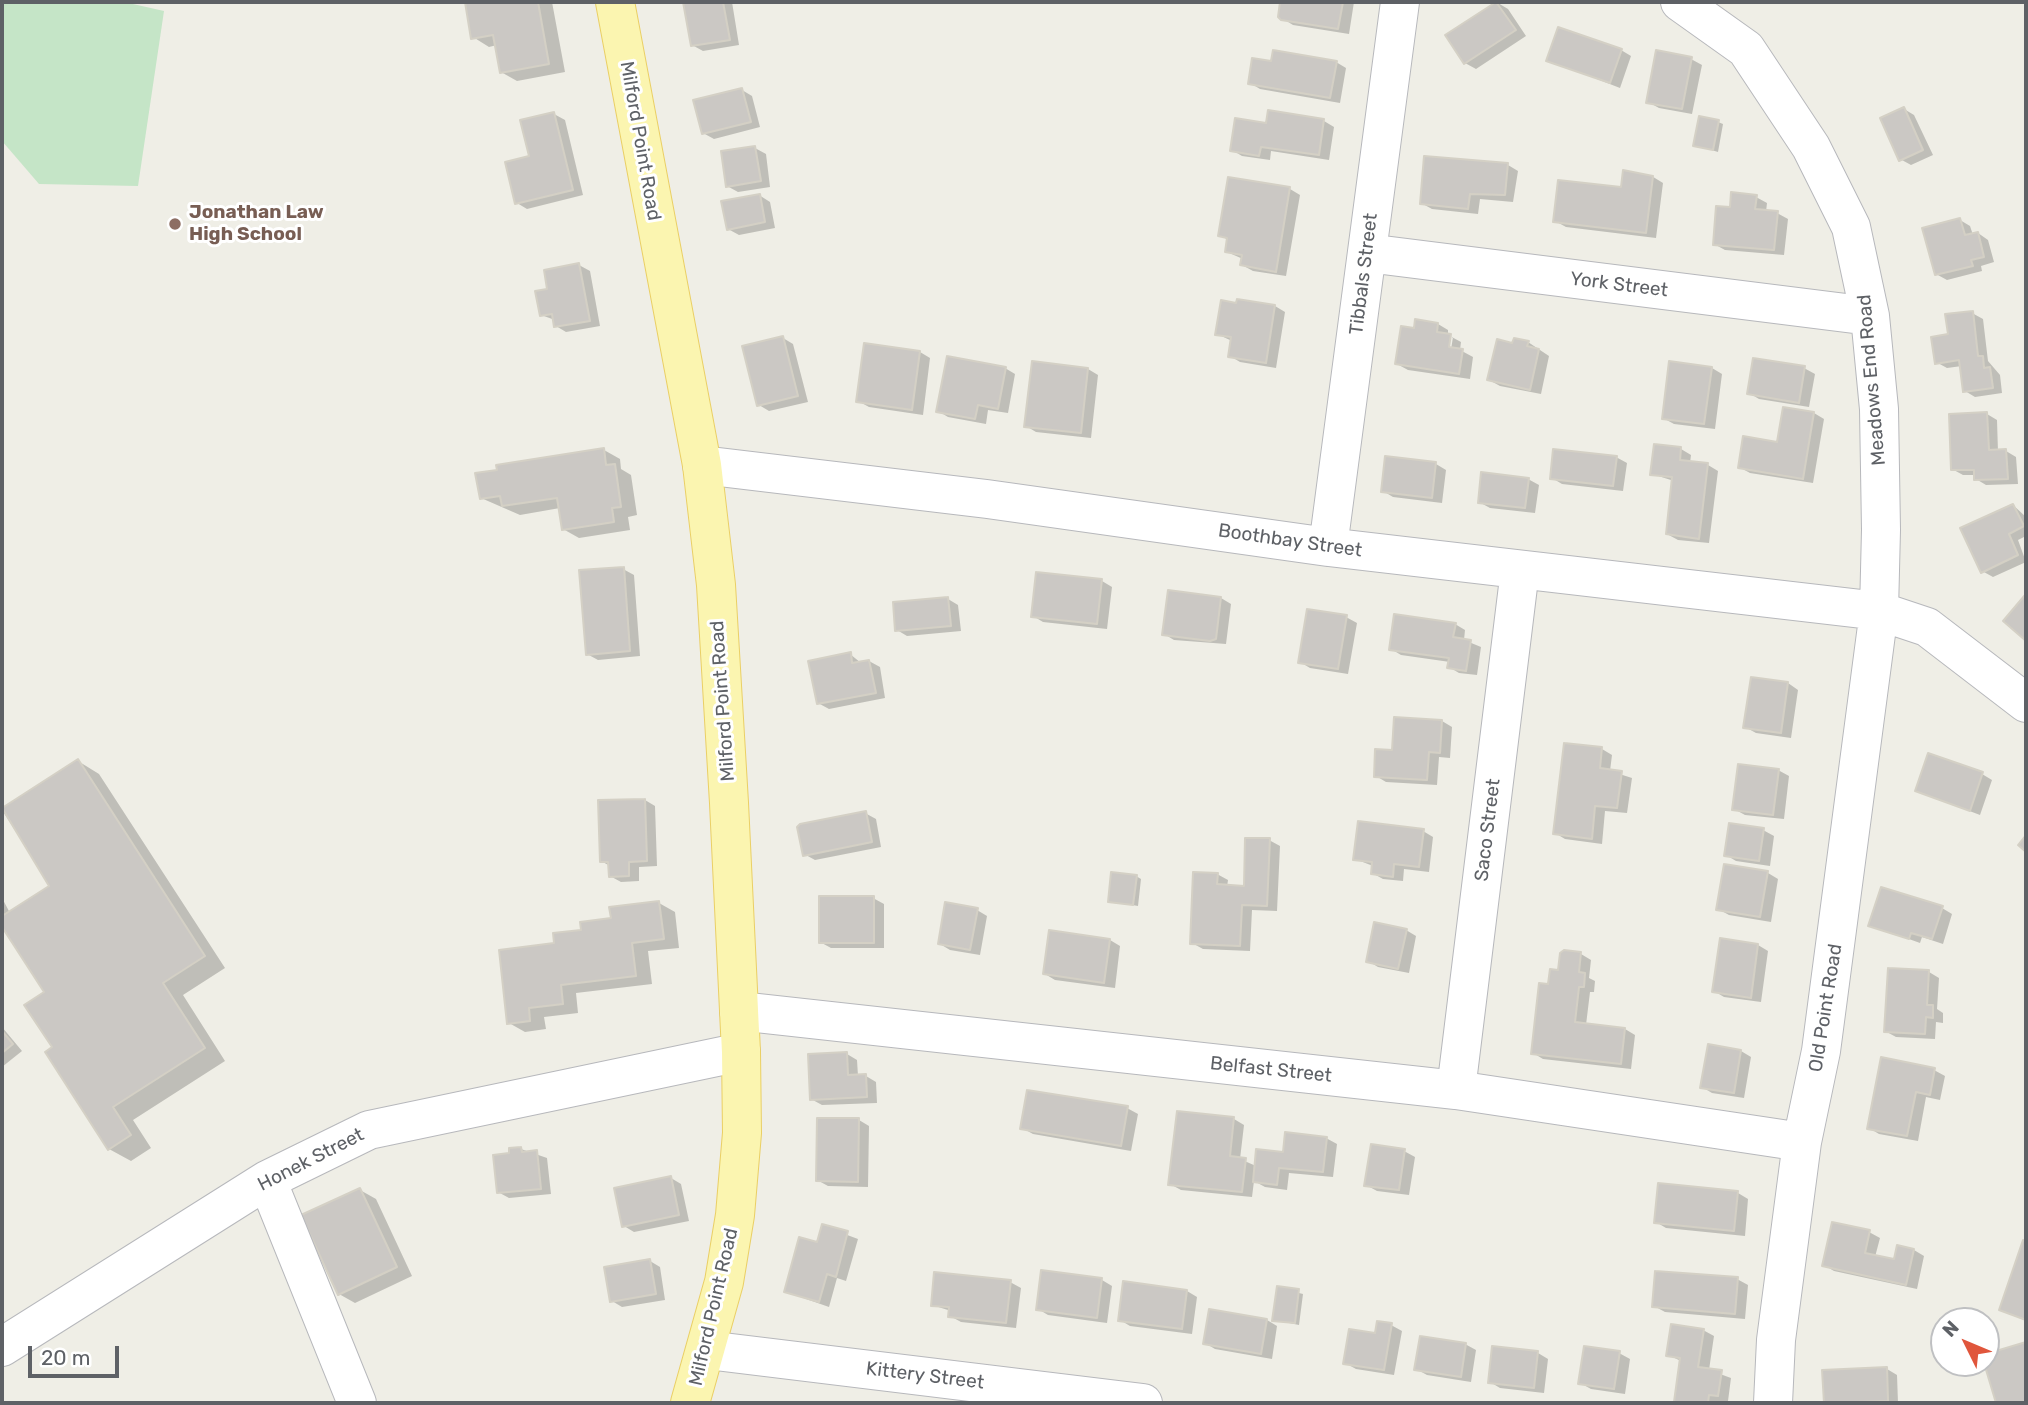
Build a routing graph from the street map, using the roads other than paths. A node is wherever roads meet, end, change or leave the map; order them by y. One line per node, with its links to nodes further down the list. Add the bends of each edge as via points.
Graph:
1 (615, 2): 6 (main road, Milford Point Road)
2 (1399, 2): 4 (street, Tibbals Street)
3 (1680, 2): 5 (street, Meadows End Road, via 1746,49 1811,146 1851,227)
4 (1367, 253): 5 (street, York Street); 7 (street, Tibbals Street)
5 (1870, 317): 9 (street, Meadows End Road, via 1881,467)
6 (702, 465): 7 (street, Boothbay Street); 11 (main road, Milford Point Road, via 716,585)
7 (1328, 547): 8 (street, Boothbay Street)
8 (1520, 570): 9 (street, Boothbay Street); 13 (street, Saco Street)
9 (1879, 611): 10 (street, Boothbay Street, via 1927,627); 14 (street, Old Point Road, via 1824,1026)
10 (2026, 703)
11 (739, 1011): 12 (main road, Milford Point Road); 13 (street, Belfast Street)
12 (741, 1052): 15 (street, Honek Street, via 369,1130); 17 (main road, Milford Point Road, via 742,1133 735,1215)
13 (1456, 1090): 14 (street, Belfast Street)
14 (1802, 1142): 22 (street, Old Point Road, via 1776,1340)
15 (267, 1180): 16 (street, Honek Street); 19 (street)
16 (2, 1347)
17 (707, 1350): 18 (street, Kittery Street); 20 (main road, Milford Point Road)
18 (1073, 1399): 21 (street, Kittery Street)
19 (357, 1403)
20 (690, 1403)
21 (1143, 1403)
22 (1773, 1403)

